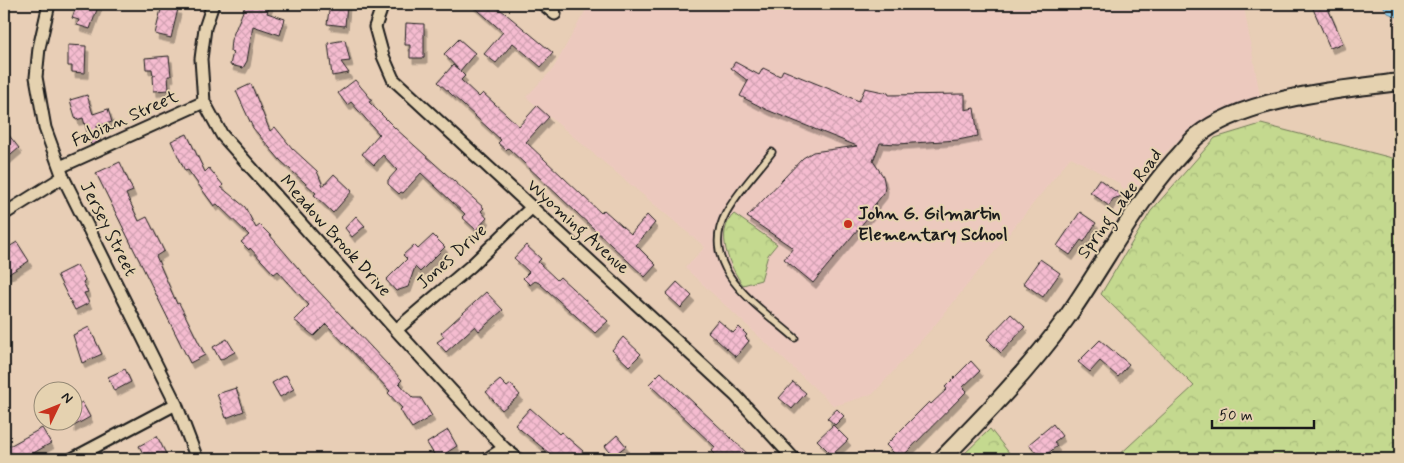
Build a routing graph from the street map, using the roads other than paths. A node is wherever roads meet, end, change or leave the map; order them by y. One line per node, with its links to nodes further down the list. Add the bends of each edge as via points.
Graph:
1 (49, 4): 9 (street, Jersey Street, via 36,76 44,128)
2 (213, 4): 7 (street, Meadow Brook Drive, via 205,28 201,59)
3 (383, 4): 10 (street, Wyoming Avenue, via 375,27 393,79)
4 (543, 4): 5 (street)
5 (555, 14)
6 (1400, 82): 21 (main road, Spring Lake Road, via 1274,103 1219,122 1197,136 1162,175 1065,319 1019,379)
7 (204, 102): 9 (street, Fabian Street); 12 (street, Meadow Brook Drive, via 228,142)
8 (772, 152): 13 (lane, via 726,214 718,250 726,270 745,296)
9 (61, 172): 11 (street, Fabian Street); 14 (street, Jersey Street)
10 (531, 208): 12 (street, Jones Drive); 20 (street, Wyoming Avenue, via 736,396)
11 (4, 214)
12 (396, 330): 15 (street, Meadow Brook Drive)
13 (795, 338)
14 (176, 404): 16 (street); 17 (street, Jersey Street)
15 (504, 448): 18 (street); 19 (street, Meadow Brook Drive)
16 (72, 459)
17 (197, 459)
18 (487, 459)
19 (518, 459)
20 (794, 459)
21 (942, 459)

